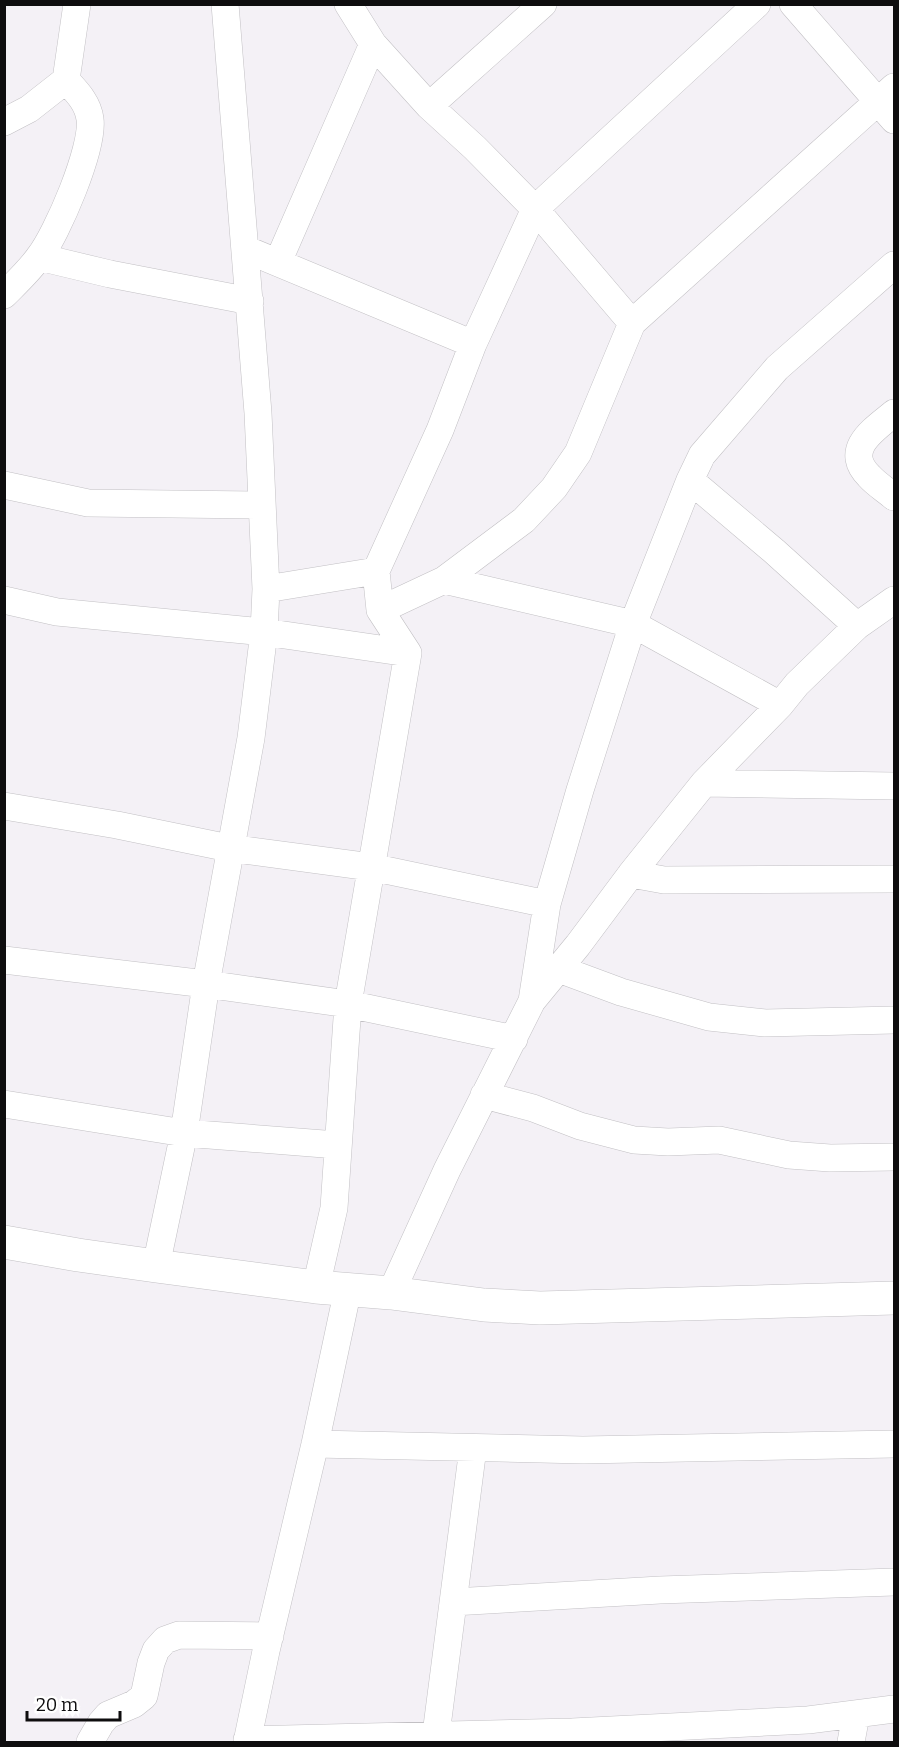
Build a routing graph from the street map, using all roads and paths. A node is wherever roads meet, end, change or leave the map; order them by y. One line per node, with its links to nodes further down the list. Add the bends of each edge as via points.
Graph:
1 (77, 4): 8 (street)
2 (225, 4): 13 (street)
3 (348, 4): 7 (street)
4 (543, 4): 10 (street)
5 (757, 4): 12 (street)
6 (793, 4): 9 (street)
7 (373, 44): 10 (street); 15 (street)
8 (66, 80): 11 (street, via 29,109); 14 (street, via 83,99 90,120 86,152 56,228)
9 (889, 103): 19 (street)
10 (429, 106): 12 (street)
11 (4, 122)
12 (535, 209): 19 (street); 20 (street)
13 (244, 249): 15 (street); 18 (street)
14 (39, 257): 17 (street); 18 (street)
15 (278, 262): 20 (street)
16 (894, 265): 22 (street, via 777,368 702,455)
17 (4, 295)
18 (250, 301): 25 (street)
19 (632, 323): 27 (street, via 578,453 554,488 524,520)
20 (473, 344): 26 (street, via 440,430)
21 (894, 412): 24 (street, via 866,436 859,449 859,463 868,476)
22 (690, 480): 32 (street); 33 (street)
23 (4, 485): 25 (street, via 88,503)
24 (894, 497)
25 (262, 505): 28 (street)
26 (376, 571): 28 (street); 31 (street)
27 (444, 580): 31 (street); 32 (street)
28 (266, 589): 34 (street)
29 (4, 600): 34 (street, via 57,612)
30 (894, 600): 33 (street)
31 (380, 610): 35 (street)
32 (633, 624): 36 (street); 44 (street)
33 (857, 626): 36 (street)
34 (264, 632): 35 (street); 40 (street, via 251,738)
35 (408, 653): 41 (street)
36 (780, 705): 37 (street)
37 (704, 783): 38 (street); 42 (street)
38 (894, 786)
39 (4, 806): 40 (street)
40 (230, 848): 41 (street); 47 (street)
41 (371, 867): 44 (street); 49 (street)
42 (631, 874): 43 (street, via 664,880); 46 (street)
43 (894, 879)
44 (547, 904): 48 (street)
45 (4, 960): 47 (street)
46 (559, 969): 48 (street); 50 (street, via 621,992 709,1017 765,1023)
47 (206, 984): 49 (street); 54 (street)
48 (532, 1001): 51 (street)
49 (348, 1004): 51 (street); 55 (street)
50 (894, 1020)
51 (514, 1039): 52 (street)
52 (483, 1095): 56 (street, via 634,1140 719,1140 789,1155); 61 (street)
53 (4, 1104): 54 (street)
54 (184, 1133): 55 (street); 58 (street)
55 (337, 1145): 59 (street, via 334,1208)
56 (894, 1157)
57 (4, 1242): 58 (street)
58 (156, 1266): 59 (street)
59 (316, 1287): 60 (street)
60 (348, 1290): 61 (street); 63 (street)
61 (391, 1293): 62 (street, via 540,1308)
62 (894, 1298)
63 (315, 1444): 65 (street); 68 (street)
64 (894, 1444): 65 (street, via 583,1450)
65 (473, 1448): 67 (street)
66 (894, 1582): 67 (street)
67 (453, 1602): 72 (street)
68 (270, 1636): 73 (street); 74 (street, via 179,1635 165,1640 151,1662 144,1696 108,1715)
69 (894, 1709): 70 (street)
70 (856, 1715): 71 (street); 75 (street)
71 (571, 1737): 72 (street)
72 (436, 1739): 73 (street)
73 (247, 1741)
74 (90, 1743)
75 (850, 1743)

